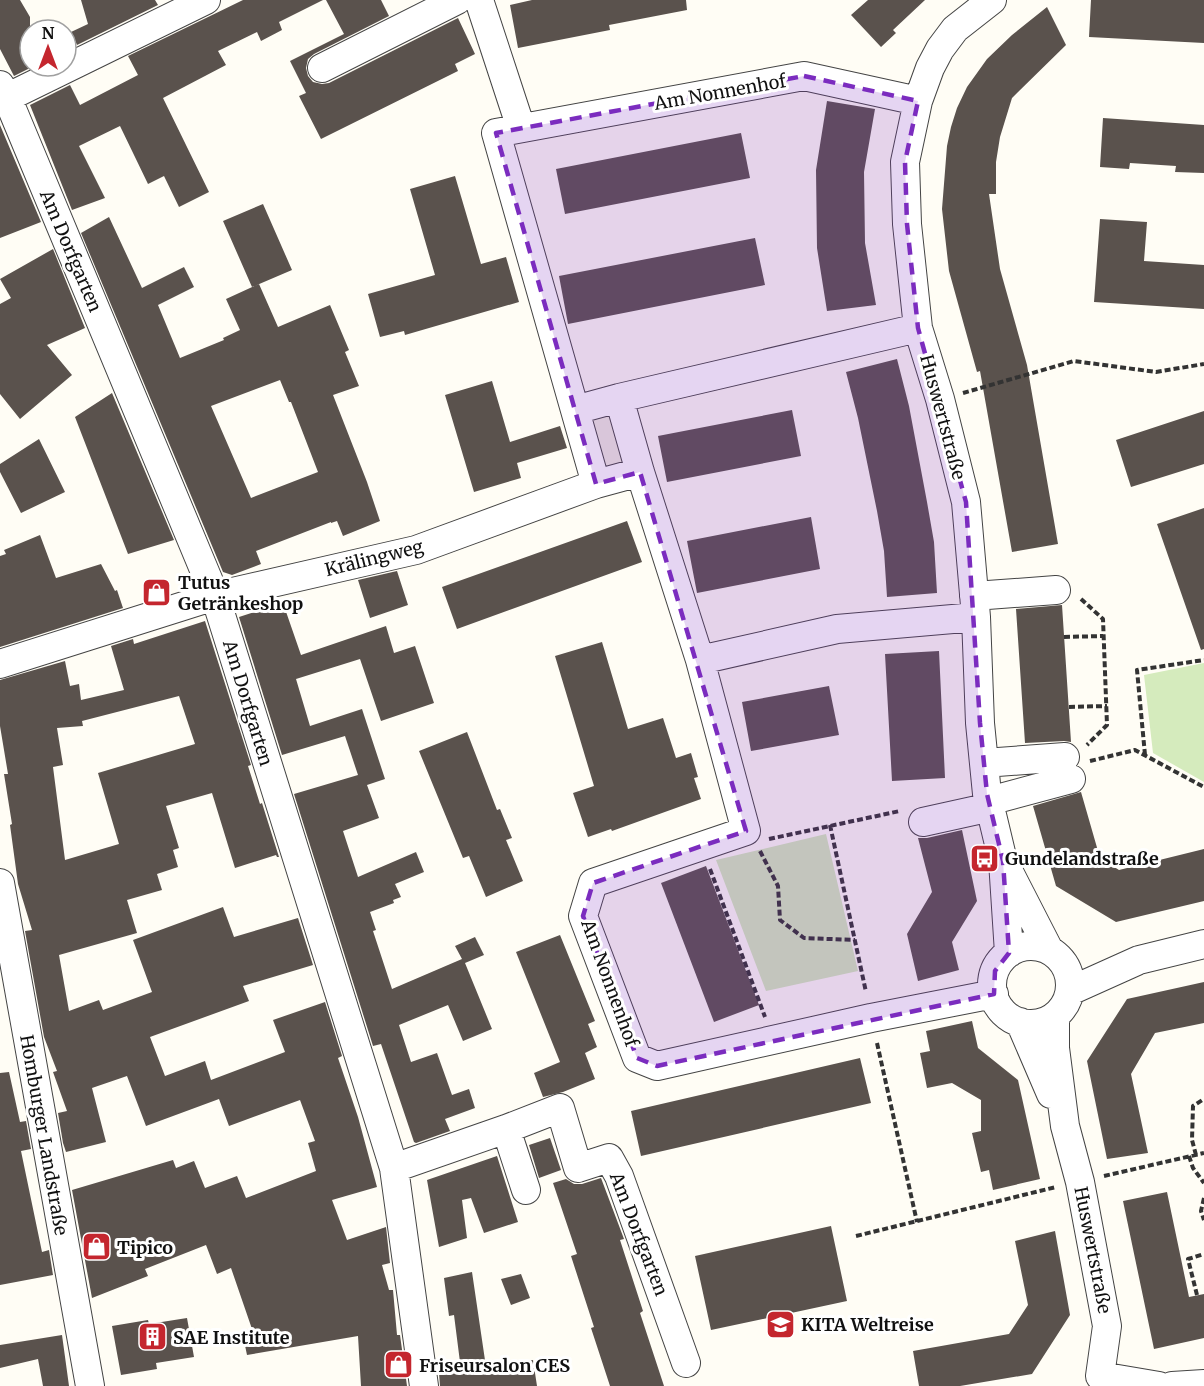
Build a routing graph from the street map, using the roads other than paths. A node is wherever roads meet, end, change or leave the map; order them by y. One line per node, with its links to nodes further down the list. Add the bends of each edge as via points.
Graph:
1 (206, 0): 6 (street)
2 (457, 0): 5 (street)
3 (479, 0): 8 (street)
4 (992, 0): 7 (street, Huswertstraße, via 955,29 930,68)
5 (322, 68)
6 (2, 94): 15 (street, Am Dorfgarten)
7 (918, 101): 8 (street, Am Nonnenhof, via 804,76); 9 (street, Huswertstraße, via 905,162)
8 (521, 128): 11 (street, Am Nonnenhof, via 496,133)
9 (918, 328): 10 (street); 16 (street, Huswertstraße, via 966,502)
10 (619, 398): 11 (street); 12 (street)
11 (575, 410): 13 (street, Am Nonnenhof)
12 (640, 472): 13 (street, Krälingweg); 17 (street)
13 (596, 484): 15 (street, Krälingweg, via 416,549)
14 (1067, 593): 16 (street)
15 (215, 596): 18 (street, Krälingweg); 35 (street, Am Dorfgarten)
16 (975, 606): 17 (street, via 837,628); 19 (street, Huswertstraße)
17 (700, 660): 30 (street, Am Nonnenhof, via 752,836 701,846 593,884 583,916 637,1058 657,1066)
18 (0, 664)
19 (984, 763): 20 (street, Huswertstraße); 20 (street, via 1074,761)
20 (990, 804): 21 (street); 22 (street, Huswertstraße)
21 (916, 816)
22 (1003, 861): 25 (street, Huswertstraße); 26 (street, Huswertstraße)
23 (0, 883): 28 (street, Homburger Landstraße)
24 (1204, 944): 27 (street)
25 (1009, 953): 26 (street, via 1038,946); 30 (street, via 995,971)
26 (1056, 956): 27 (street); 29 (street, via 1070,981)
27 (1139, 960): 29 (street)
28 (7, 976): 40 (street, Homburger Landstraße)
29 (1070, 991): 31 (street)
30 (994, 994): 32 (street, via 1006,1014)
31 (1054, 1016): 32 (street, via 1038,1023); 33 (street, Huswertstraße)
32 (1020, 1022): 33 (street, Huswertstraße)
33 (1065, 1126): 38 (street, Huswertstraße, via 1080,1182 1107,1326)
34 (506, 1129): 35 (street, Am Dorfgarten); 36 (street); 37 (street, Am Dorfgarten, via 560,1107 578,1168 609,1158 619,1176)
35 (394, 1168): 41 (street, Am Dorfgarten)
36 (526, 1190)
37 (686, 1363)
38 (1094, 1381): 42 (street)
39 (1204, 1384): 43 (street)
40 (90, 1386)
41 (424, 1386)
42 (1159, 1386)
43 (1172, 1386)

